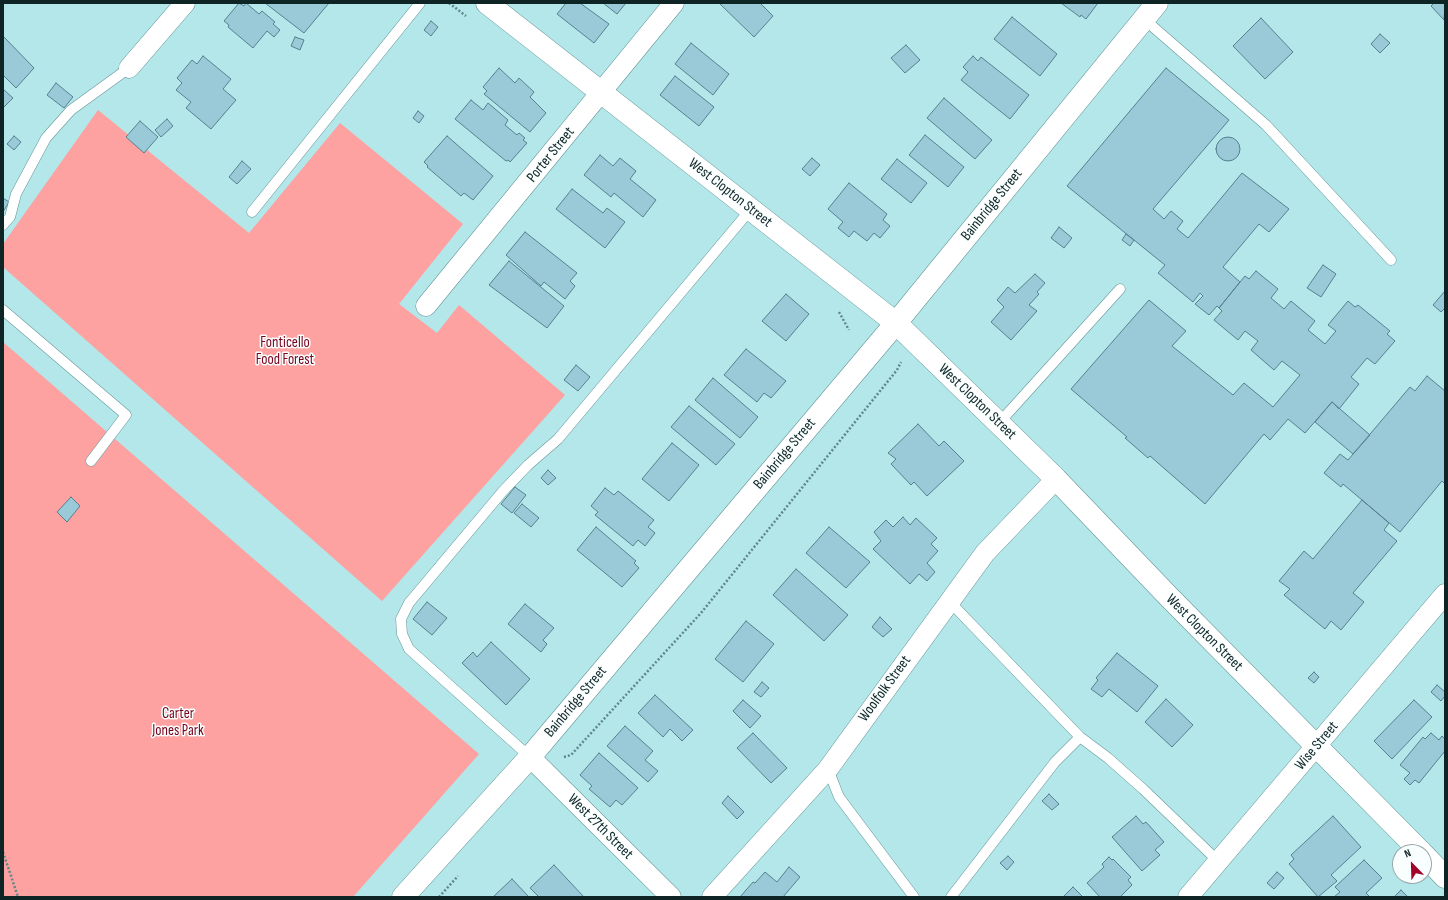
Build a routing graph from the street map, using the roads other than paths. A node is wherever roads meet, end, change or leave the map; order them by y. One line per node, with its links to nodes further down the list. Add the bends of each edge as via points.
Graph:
1 (185, 3): 6 (street)
2 (420, 3): 9 (lane)
3 (487, 3): 7 (street, West Clopton Street)
4 (674, 3): 7 (street, Porter Street)
5 (1151, 11): 11 (lane, via 1266,125); 15 (street, Bainbridge Street)
6 (130, 68): 10 (lane, via 71,110 46,138 16,194 10,217)
7 (602, 92): 8 (street, West Clopton Street); 13 (street, Porter Street)
8 (751, 209): 15 (street, West Clopton Street); 23 (lane, via 558,439 503,491 409,603 401,619 402,634 409,649)
9 (252, 212)
10 (3, 225)
11 (1391, 260)
12 (1120, 289): 16 (lane)
13 (426, 306)
14 (3, 310): 17 (lane, via 126,415)
15 (896, 323): 16 (street, West Clopton Street); 23 (street, Bainbridge Street)
16 (998, 423): 18 (street, West Clopton Street)
17 (91, 461)
18 (1056, 479): 20 (street, Woolfolk Street, via 999,535); 22 (street, West Clopton Street)
19 (1445, 594): 22 (street, Wise Street)
20 (950, 602): 21 (lane); 24 (street, Woolfolk Street)
21 (1080, 737): 26 (lane, via 1143,789); 33 (lane, via 1055,762)
22 (1318, 747): 25 (street, West Clopton Street); 26 (street, Wise Street)
23 (530, 757): 29 (street, Bainbridge Street); 30 (street, West 27th Street)
24 (828, 769): 31 (street, Woolfolk Street); 32 (lane, via 839,797)
25 (1413, 844)
26 (1219, 862): 34 (street, Wise Street)
27 (1432, 863): 28 (street)
28 (1445, 876)
29 (403, 897)
30 (671, 897)
31 (712, 897)
32 (914, 897)
33 (951, 897)
34 (1188, 897)

